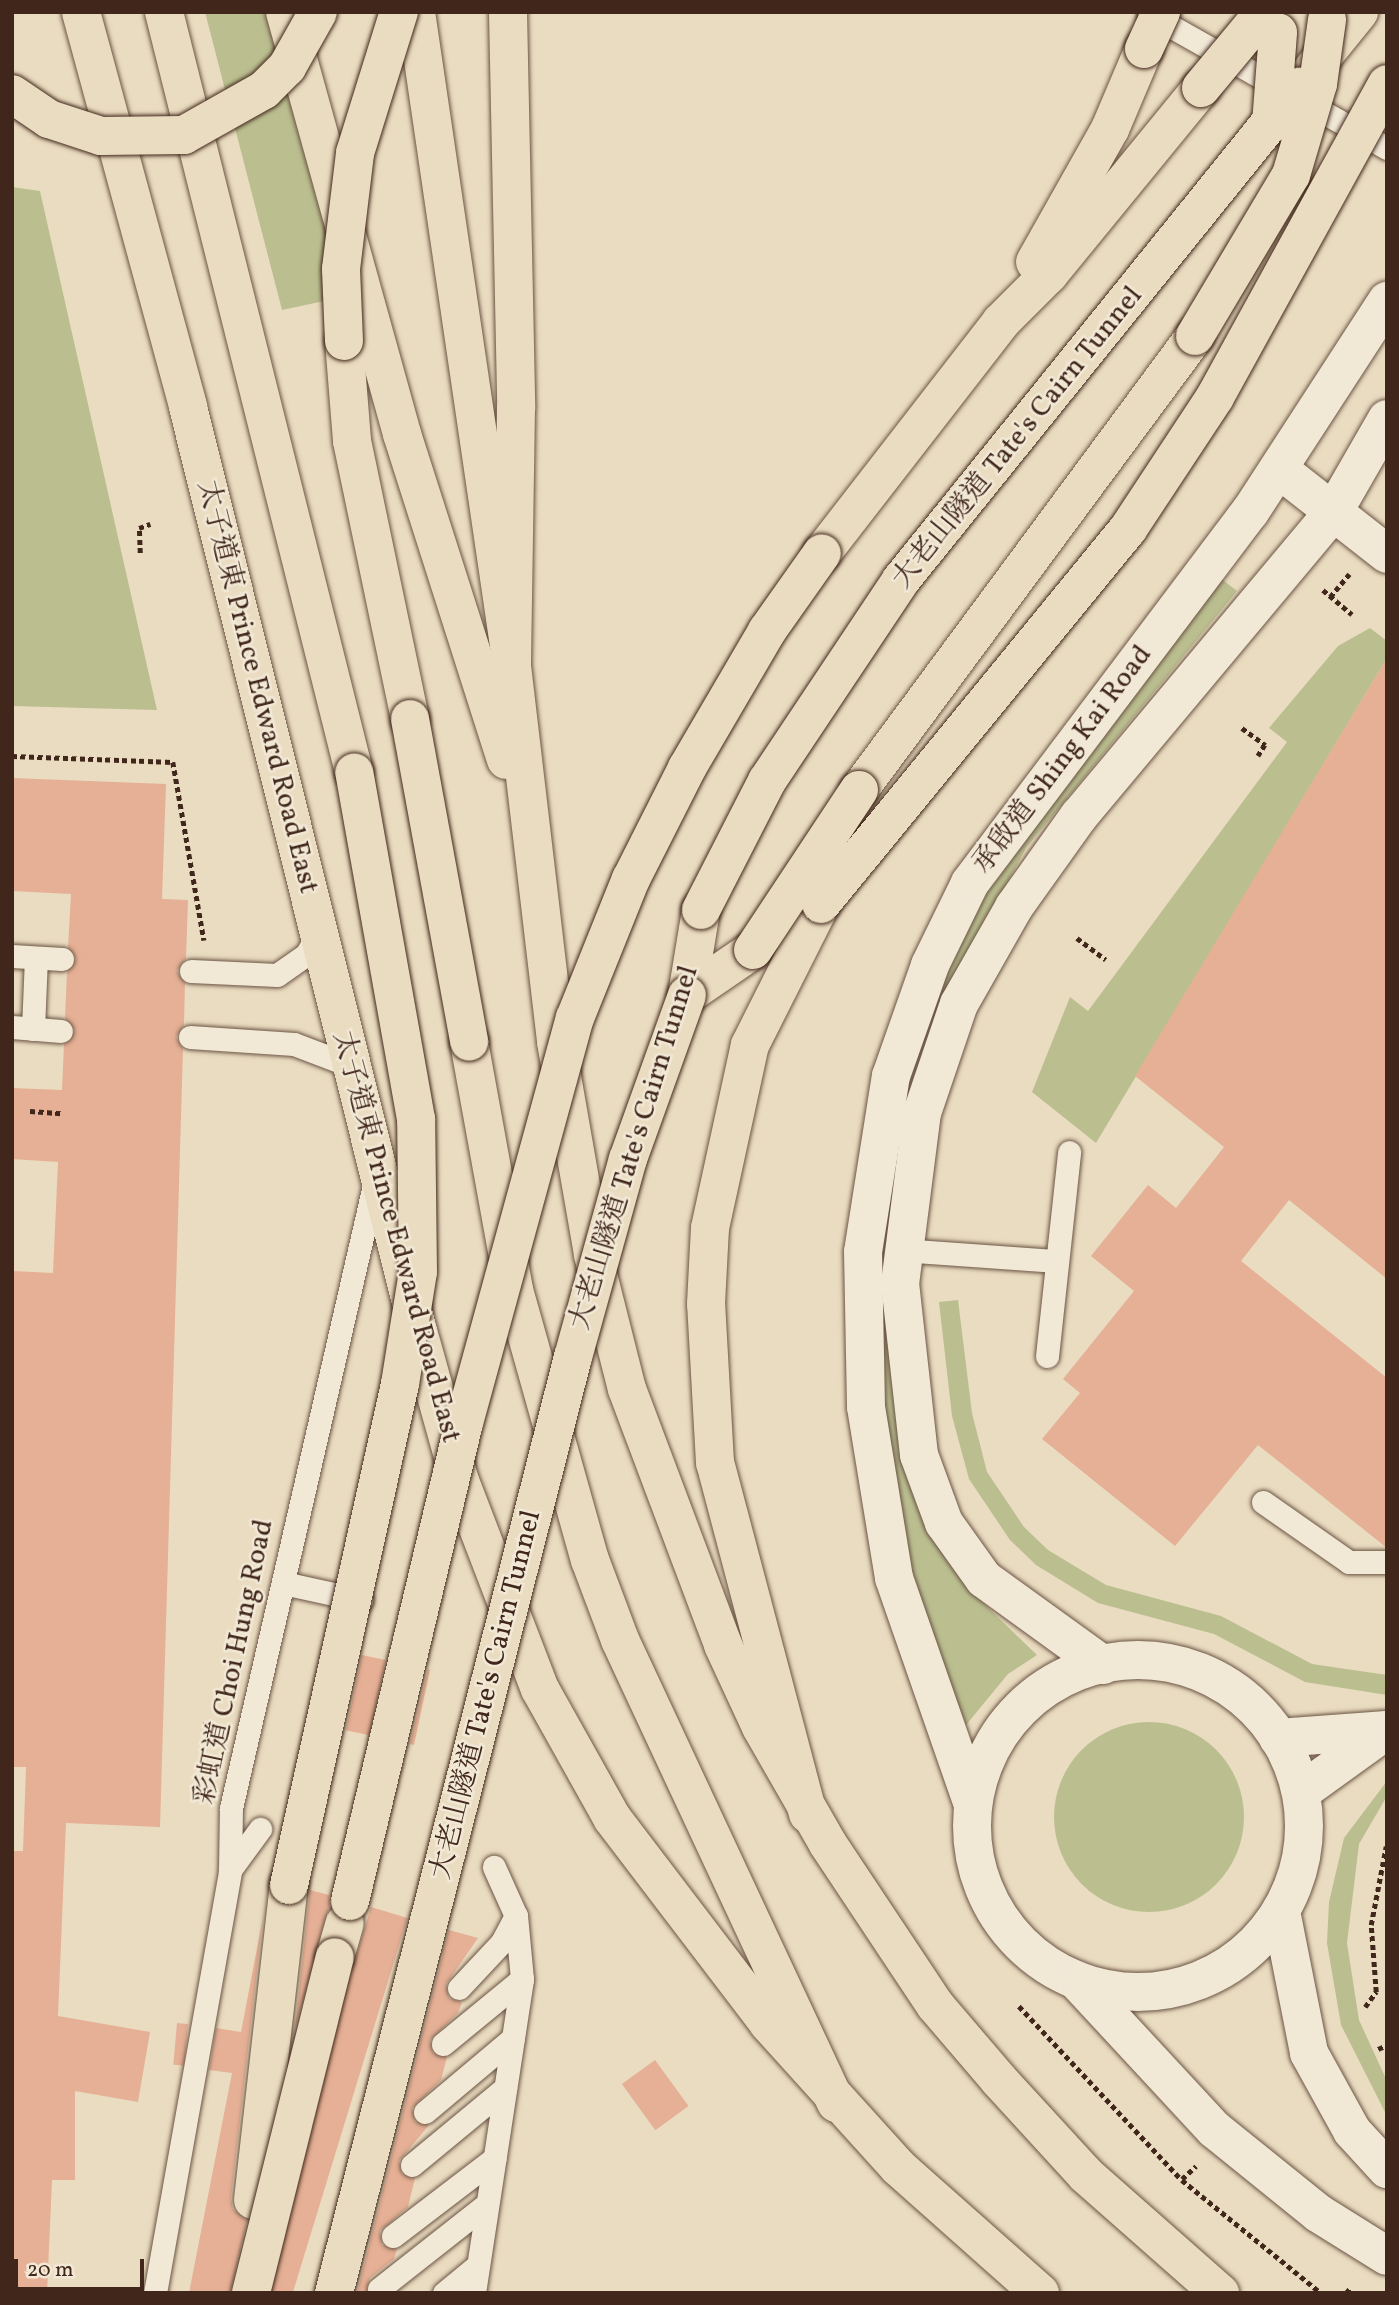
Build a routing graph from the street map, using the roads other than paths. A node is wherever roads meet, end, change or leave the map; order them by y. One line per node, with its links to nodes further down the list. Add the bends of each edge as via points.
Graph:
1 (82, 12): 26 (main road, 太子道東 Prince Edward Road East, via 188,407)
2 (164, 12): 72 (main road, bridge, via 354,772 418,1147 418,1272 400,1384 279,1938)
3 (285, 12): 25 (main road, via 402,434)
4 (318, 12): 15 (main road, bridge, via 287,67 264,90 184,135 101,136 49,119)
5 (399, 12): 61 (main road, bridge, via 355,152 341,269 352,441 513,1290 590,1560 620,1640)
6 (416, 12): 24 (main road)
7 (508, 12): 24 (main road, via 516,408)
8 (1145, 12): 16 (lane)
9 (1161, 12): 18 (main road, bridge, via 1110,129)
10 (1264, 12): 18 (main road, bridge, via 1049,274)
11 (1275, 12): 19 (main road, bridge, via 1276,95 1259,180)
12 (1328, 12): 19 (main road, bridge, via 1318,84 1291,175)
13 (1359, 12): 31 (main road, 大老山隧道 Tate's Cairn Tunnel, bridge, via 1135,296 956,507 849,653 767,781 701,910)
14 (1387, 84): 49 (main road, bridge, via 1215,397 1128,529 821,904 750,1045 710,1228 706,1304 715,1463)
15 (12, 94)
16 (1387, 148)
17 (1387, 302): 21 (main road, 承啟道 Shing Kai Road)
18 (1001, 322): 72 (main road, bridge, via 855,505 767,631 652,835 598,957 561,1065 464,1423 347,1912)
19 (1195, 336): 31 (main road, bridge, via 953,658 753,950)
20 (1387, 419): 22 (main road, 承啟道 Shing Kai Road)
21 (1280, 470): 22 (main road); 48 (main road, 承啟道 Shing Kai Road, via 970,883 907,1024 876,1140 861,1302 873,1467 908,1625)
22 (1334, 511): 23 (main road); 38 (main road, 承啟道 Shing Kai Road, via 1079,816 985,954 959,1004 922,1113)
23 (1387, 554)
24 (512, 666): 25 (main road)
25 (531, 835): 49 (main road, via 567,1113 593,1255 627,1389 723,1645)
26 (318, 934): 30 (lane, via 306,955 277,975); 35 (main road, 太子道東 Prince Edward Road East)
27 (12, 956): 28 (lane)
28 (36, 958): 29 (lane); 32 (lane)
29 (62, 959)
30 (191, 971)
31 (687, 995): 73 (main road, 大老山隧道 Tate's Cairn Tunnel, bridge, via 628,1159 573,1357)
32 (22, 1028): 33 (lane)
33 (61, 1031)
34 (190, 1037): 35 (lane, via 294,1044)
35 (349, 1065): 37 (main road, 太子道東 Prince Edward Road East)
36 (1069, 1152): 39 (lane)
37 (377, 1173): 43 (lane, 彩虹道 Choi Hung Road); 61 (main road, 太子道東 Prince Edward Road East, via 460,1481 540,1689 612,1818)
38 (902, 1250): 39 (lane); 45 (main road, 承啟道 Shing Kai Road, via 908,1399 919,1455 944,1523 1010,1603)
39 (1057, 1261): 40 (lane)
40 (1046, 1356)
41 (1263, 1502): 42 (lane, via 1349,1562)
42 (1387, 1562)
43 (282, 1583): 44 (lane); 52 (lane, 彩虹道 Choi Hung Road, via 231,1808)
44 (361, 1600)
45 (1103, 1665): 46 (main road, via 1137,1660 1203,1672 1259,1711); 48 (main road, via 1065,1677 1012,1718 983,1763)
46 (1278, 1738): 47 (main road); 47 (main road, via 1387,1730)
47 (1301, 1792): 53 (main road, via 1300,1860)
48 (972, 1802): 56 (main road, via 973,1846 1000,1917 1037,1958)
49 (808, 1814): 77 (main road, via 935,2004 991,2070 1086,2175)
50 (260, 1829): 52 (lane)
51 (494, 1867): 54 (lane)
52 (230, 1870): 71 (lane, 彩虹道 Choi Hung Road)
53 (1281, 1911): 56 (main road, via 1251,1948 1202,1979 1168,1990 1121,1991); 65 (main road, via 1309,2053 1352,2131)
54 (516, 1916): 55 (lane); 57 (lane, via 502,1942)
55 (522, 1979): 58 (lane); 59 (lane)
56 (1076, 1980): 68 (main road, via 1214,2129 1318,2213)
57 (459, 1988)
58 (513, 2038): 60 (lane); 62 (lane)
59 (443, 2044)
60 (505, 2088): 63 (lane); 64 (lane)
61 (836, 2103): 76 (main road, 太子道東 Prince Edward Road East, via 975,2241)
62 (425, 2112)
63 (495, 2158): 66 (lane); 67 (lane)
64 (412, 2165)
65 (1387, 2169)
66 (487, 2204): 69 (lane); 70 (lane)
67 (393, 2236)
68 (1387, 2256)
69 (478, 2264): 74 (lane); 75 (lane)
70 (379, 2289)
71 (155, 2293)
72 (249, 2293)
73 (334, 2293)
74 (443, 2293)
75 (474, 2293)
76 (1040, 2293)
77 (1220, 2293)

